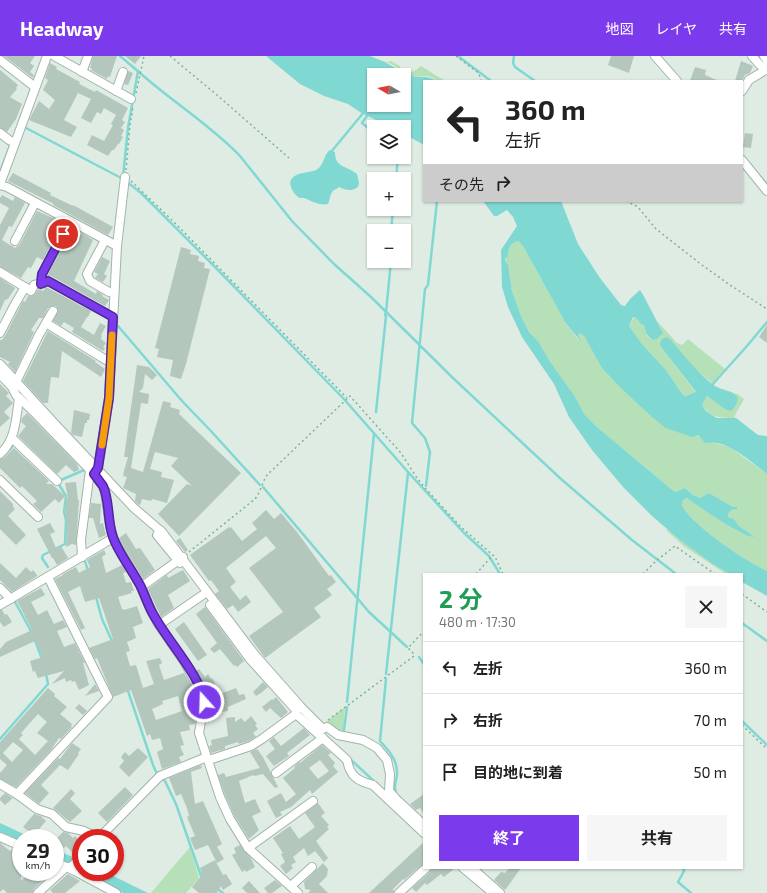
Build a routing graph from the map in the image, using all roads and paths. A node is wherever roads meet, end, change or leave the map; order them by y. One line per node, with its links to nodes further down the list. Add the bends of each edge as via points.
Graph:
1 (47, 56): 17 (street)
2 (54, 56): 13 (street)
3 (88, 56): 13 (street)
4 (144, 56): 20 (path)
5 (170, 56): 23 (path)
6 (456, 56): 15 (path, via 479,74)
7 (654, 56): 16 (street)
8 (752, 56): 12 (street)
9 (764, 56): 10 (street)
10 (767, 60)
11 (1, 63): 17 (street)
12 (767, 69): 18 (street, via 749,80)
13 (82, 72): 19 (street)
14 (122, 72): 19 (street)
15 (481, 80)
16 (675, 80)
17 (35, 87): 22 (street)
18 (743, 89)
19 (116, 91): 20 (street)
20 (133, 100): 25 (path)
21 (0, 133): 22 (street)
22 (13, 141): 26 (street)
23 (288, 158)
24 (743, 161): 27 (street)
25 (125, 179): 33 (street); 48 (path, via 137,186 168,216)
26 (0, 184): 29 (street)
27 (767, 190)
28 (628, 202): 38 (path, via 638,207 656,228 702,265)
29 (36, 203): 30 (street); 32 (street)
30 (70, 221): 31 (street); 35 (street, via 42,274)
31 (105, 240): 33 (street); 37 (street, via 87,274 90,281)
32 (15, 241)
33 (115, 246): 40 (street)
34 (0, 272): 36 (street)
35 (41, 284): 36 (street, via 34,285 31,291); 40 (street, via 48,281)
36 (25, 287): 42 (street)
37 (109, 292)
38 (767, 309)
39 (53, 311): 41 (street)
40 (112, 316): 51 (street, via 106,424)
41 (46, 323): 43 (street); 46 (street)
42 (0, 334)
43 (106, 360)
44 (0, 364): 46 (street)
45 (0, 374): 46 (street)
46 (14, 384): 47 (street); 51 (street)
47 (19, 398): 49 (street); 51 (street)
48 (347, 399): 57 (path, via 350,396 385,434 418,478); 58 (path, via 266,475 260,493 255,499)
49 (12, 438): 50 (street); 53 (street)
50 (0, 454)
51 (94, 471): 55 (street, via 105,492); 56 (street, via 81,540); 58 (street, via 159,532)
52 (0, 480): 54 (street)
53 (58, 481)
54 (38, 516)
55 (113, 538): 56 (street); 64 (street)
56 (82, 557): 63 (street)
57 (491, 557): 59 (path); 60 (path, via 495,557)
58 (181, 558): 64 (street); 66 (street)
59 (477, 573)
60 (503, 573)
61 (644, 573): 62 (path, via 675,546)
62 (714, 573)
63 (48, 577): 68 (street); 81 (street, via 108,697)
64 (141, 587): 71 (street)
65 (0, 588): 68 (street)
66 (205, 594): 71 (street); 73 (street, via 249,658 296,710); 74 (street, via 258,659)
67 (743, 595): 70 (path)
68 (11, 599): 69 (street)
69 (0, 606)
70 (767, 612)
71 (159, 625): 78 (street, via 204,696 199,732)
72 (423, 632): 74 (path, via 408,648 414,656)
73 (296, 714): 76 (street); 78 (street, via 251,746)
74 (320, 726): 83 (street, via 323,729 327,727 338,736 363,740 377,748 386,760 390,774 389,791)
75 (743, 726): 77 (path)
76 (323, 738): 79 (street); 86 (street, via 347,760 349,771 362,782 373,785)
77 (767, 749)
78 (208, 759): 85 (street, via 159,777); 89 (street, via 220,797)
79 (276, 773)
80 (0, 784): 81 (street)
81 (17, 794): 84 (street, via 37,809 52,814 66,827)
82 (313, 801): 89 (street)
83 (423, 823)
84 (75, 829)
85 (108, 829)
86 (423, 832)
87 (0, 837): 88 (street)
88 (12, 842)
89 (248, 848): 97 (street)
90 (72, 864): 92 (street)
91 (64, 865): 92 (street)
92 (68, 867): 98 (street); 99 (street)
93 (312, 867): 97 (street)
94 (425, 869): 101 (street)
95 (464, 869): 102 (street)
96 (473, 869): 103 (street)
97 (290, 886): 100 (street)
98 (38, 893)
99 (116, 893)
100 (298, 893)
101 (399, 893)
102 (493, 893)
103 (500, 893)

